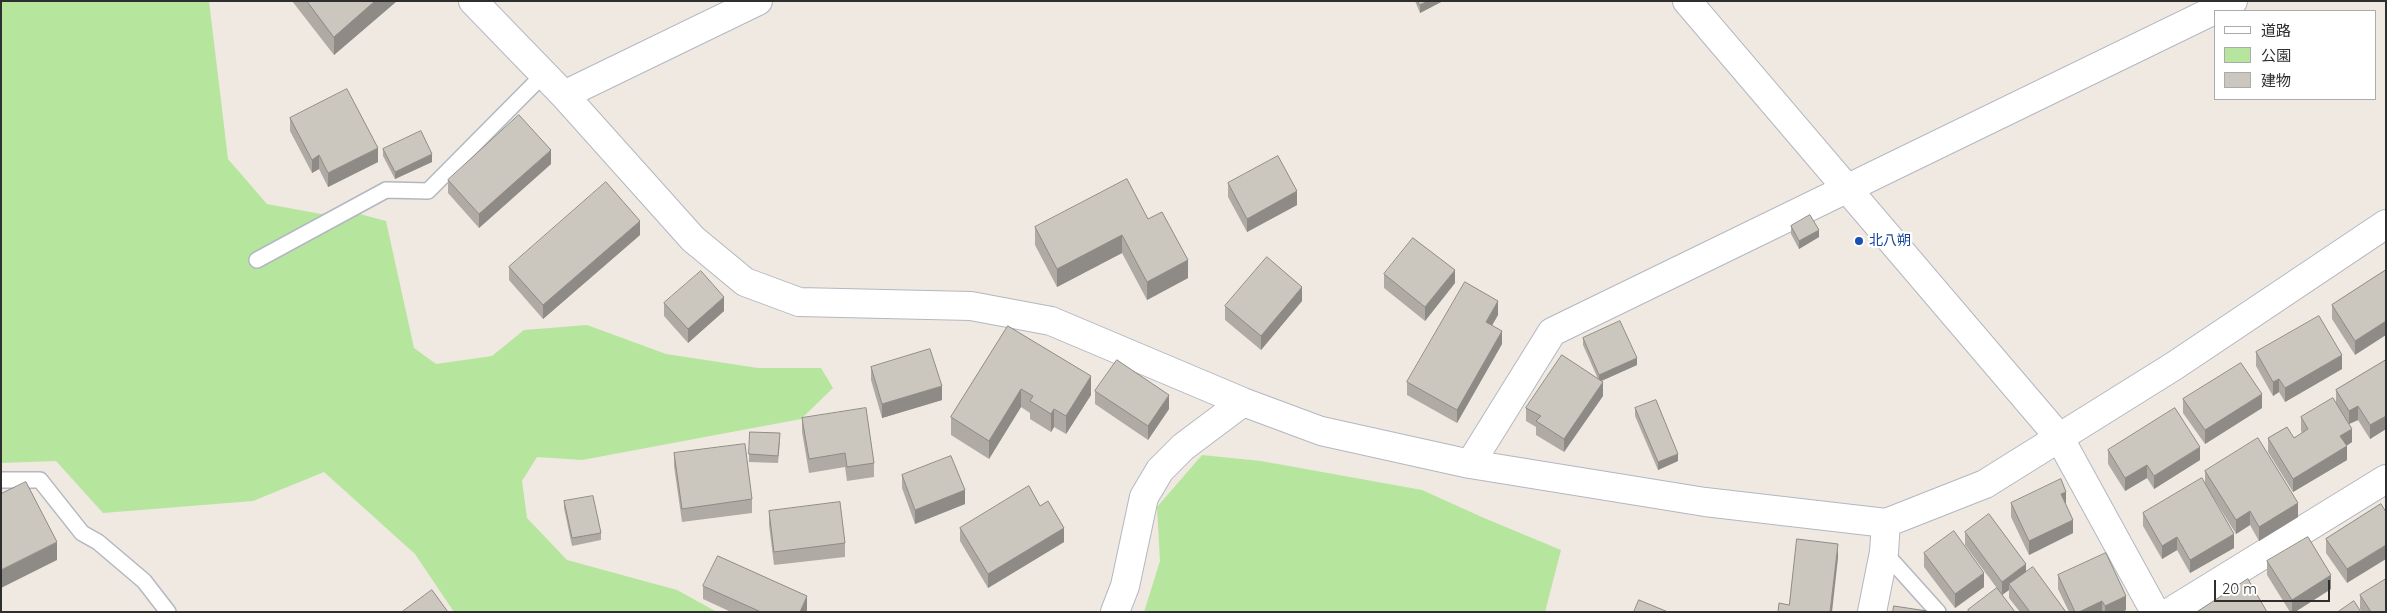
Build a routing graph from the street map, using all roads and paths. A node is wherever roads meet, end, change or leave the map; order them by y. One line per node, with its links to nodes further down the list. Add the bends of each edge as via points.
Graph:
1 (473, 1): 7 (street)
2 (758, 1): 8 (street)
3 (1687, 1): 9 (street)
4 (2233, 1): 6 (street)
5 (2214, 10): 9 (street)
6 (2214, 10)
7 (544, 74): 8 (street); 11 (lane, via 428,191 386,190)
8 (564, 95): 12 (street, via 693,239 745,282 799,302 971,306 1051,321)
9 (1846, 188): 13 (street); 14 (street, via 1552,332)
10 (2386, 224): 13 (street, via 2174,366)
11 (257, 260)
12 (1244, 402): 14 (street, via 1321,431); 20 (street, via 1183,447 1160,470 1144,498 1125,586)
13 (2059, 437): 17 (street, via 1985,484); 23 (street)
14 (1470, 464): 17 (street, via 1705,502)
15 (2386, 479): 24 (street)
16 (2, 481): 19 (lane, via 40,480 82,533 98,542 144,581)
17 (1886, 523): 18 (street)
18 (1884, 552): 21 (street); 22 (lane)
19 (168, 612)
20 (1115, 612)
21 (1872, 612)
22 (1938, 612)
23 (2155, 612)
24 (2170, 612)

